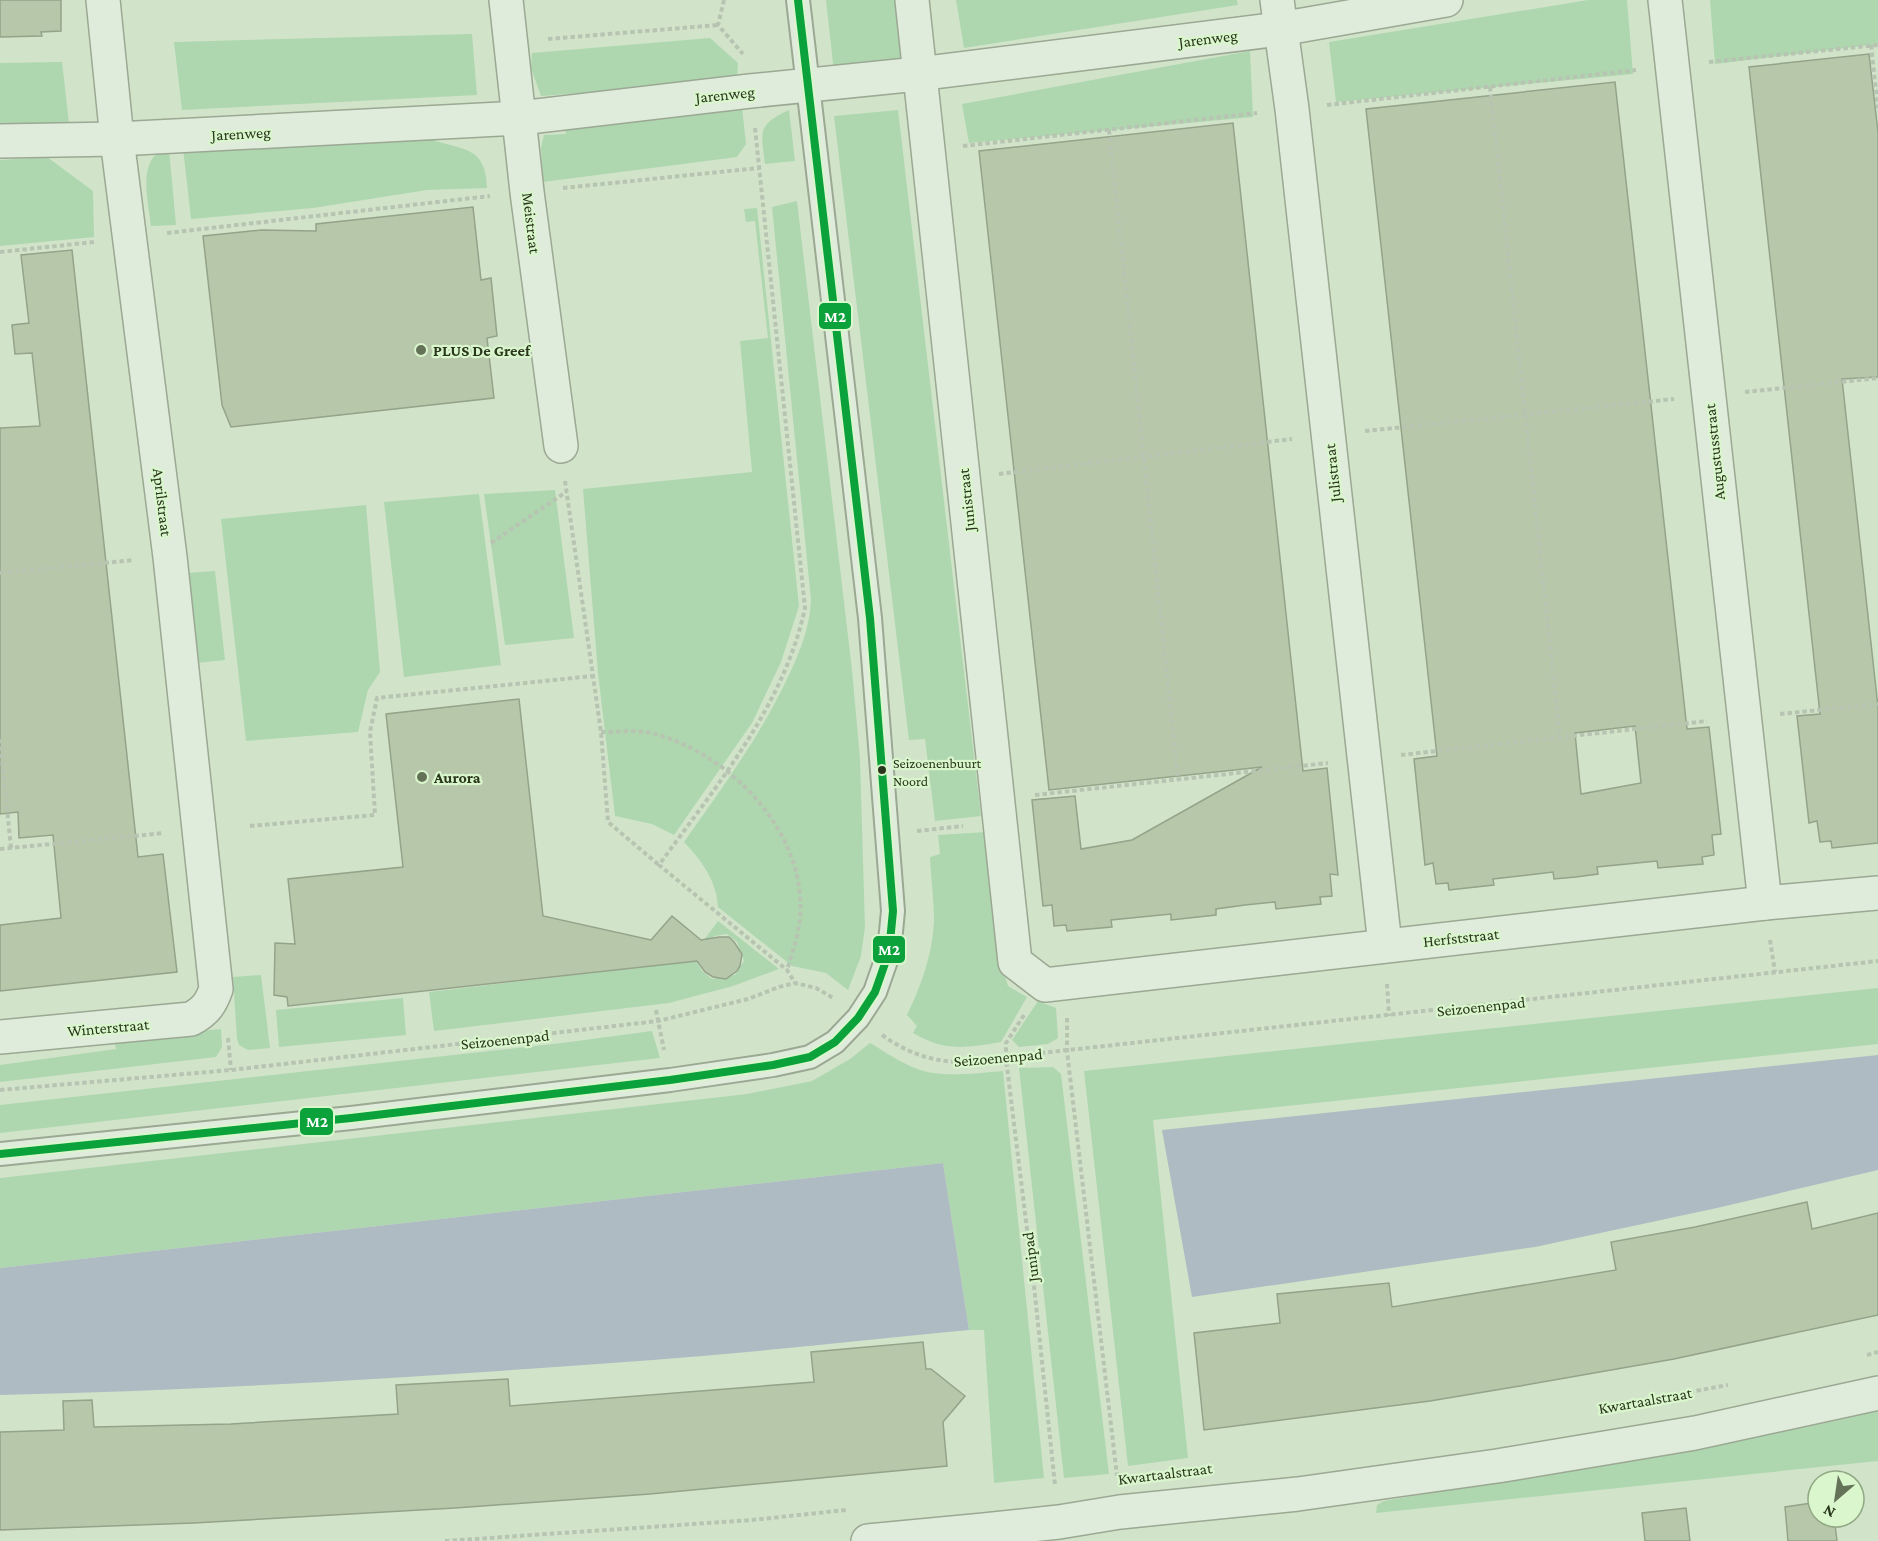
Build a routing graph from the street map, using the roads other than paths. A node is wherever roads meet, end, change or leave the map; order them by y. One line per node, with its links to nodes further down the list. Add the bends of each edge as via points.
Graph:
1 (103, 0): 11 (street, Aprilstraat)
2 (506, 0): 10 (street, Meistraat)
3 (798, 0): 9 (lane)
4 (912, 0): 8 (street, Junistraat)
5 (1446, 0): 7 (street, Jarenweg)
6 (1665, 0): 15 (street, Augustusstraat)
7 (1279, 14): 8 (street, Jarenweg); 16 (street, Julistraat)
8 (918, 74): 9 (street, Jarenweg); 17 (street, Junistraat, via 1015,962)
9 (807, 86): 10 (street, Jarenweg); 20 (lane, via 870,618 893,911 889,952 875,992 858,1018 836,1042 810,1057 773,1065 387,1113)
10 (519, 118): 11 (street, Jarenweg); 13 (street, Meistraat)
11 (117, 139): 12 (street, Jarenweg); 18 (street, Aprilstraat, via 201,830 216,988)
12 (0, 141)
13 (561, 446)
14 (1878, 893): 15 (street, Herfststraat)
15 (1765, 903): 16 (street, Herfststraat)
16 (1385, 945): 17 (street, Herfststraat)
17 (1052, 984)
18 (210, 1004): 19 (street, Winterstraat, via 201,1014 178,1021)
19 (0, 1037)
20 (0, 1154)
21 (1878, 1394): 22 (street, Kwartaalstraat, via 1695,1433 1497,1466 1298,1494)
22 (868, 1541)

